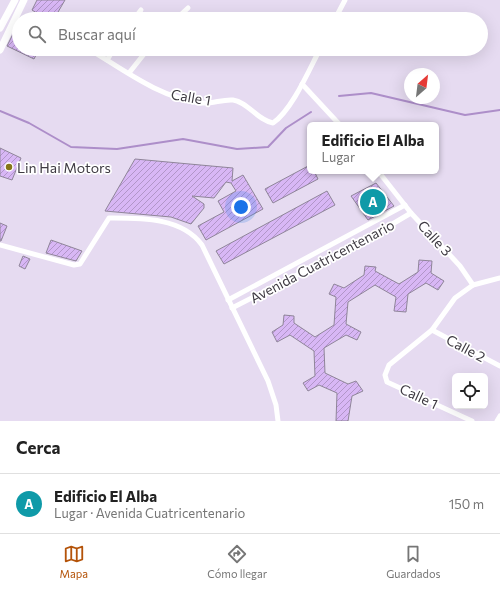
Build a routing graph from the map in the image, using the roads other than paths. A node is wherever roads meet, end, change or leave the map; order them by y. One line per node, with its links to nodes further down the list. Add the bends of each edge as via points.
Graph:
1 (15, 0): 9 (main road)
2 (24, 0): 5 (main road)
3 (345, 0): 7 (street)
4 (188, 8): 6 (street)
5 (18, 12)
6 (184, 12)
7 (339, 12)
8 (12, 25): 10 (main road)
9 (0, 28)
10 (0, 50)
11 (100, 56): 15 (street, Calle 1)
12 (110, 56): 15 (street)
13 (142, 56): 16 (street)
14 (316, 56): 17 (street)
15 (107, 60): 16 (street, Calle 1)
16 (129, 73): 17 (street, Calle 1, via 166,94 184,99 203,103 233,100 258,117 273,123)
17 (302, 84): 18 (street)
18 (337, 122)
19 (380, 174): 20 (street, Calle 3)
20 (405, 205): 21 (street, Calle 3); 25 (street, Avenida Cuatricentenario)
21 (411, 213): 24 (street, Calle 3, via 443,246); 26 (street, Avenida Cuatricentenario, via 362,242)
22 (0, 245): 25 (street, via 74,266 80,264 109,218 169,223 199,240)
23 (500, 278): 24 (street)
24 (473, 285): 27 (street, via 455,298)
25 (228, 300): 26 (street)
26 (232, 308): 30 (street, via 268,381 276,404)
27 (432, 330): 28 (street, Calle 2); 31 (street, Calle 1, via 389,365 385,375 388,382)
28 (500, 366)
29 (500, 416): 32 (street)
30 (278, 421)
31 (472, 421)
32 (497, 421)

